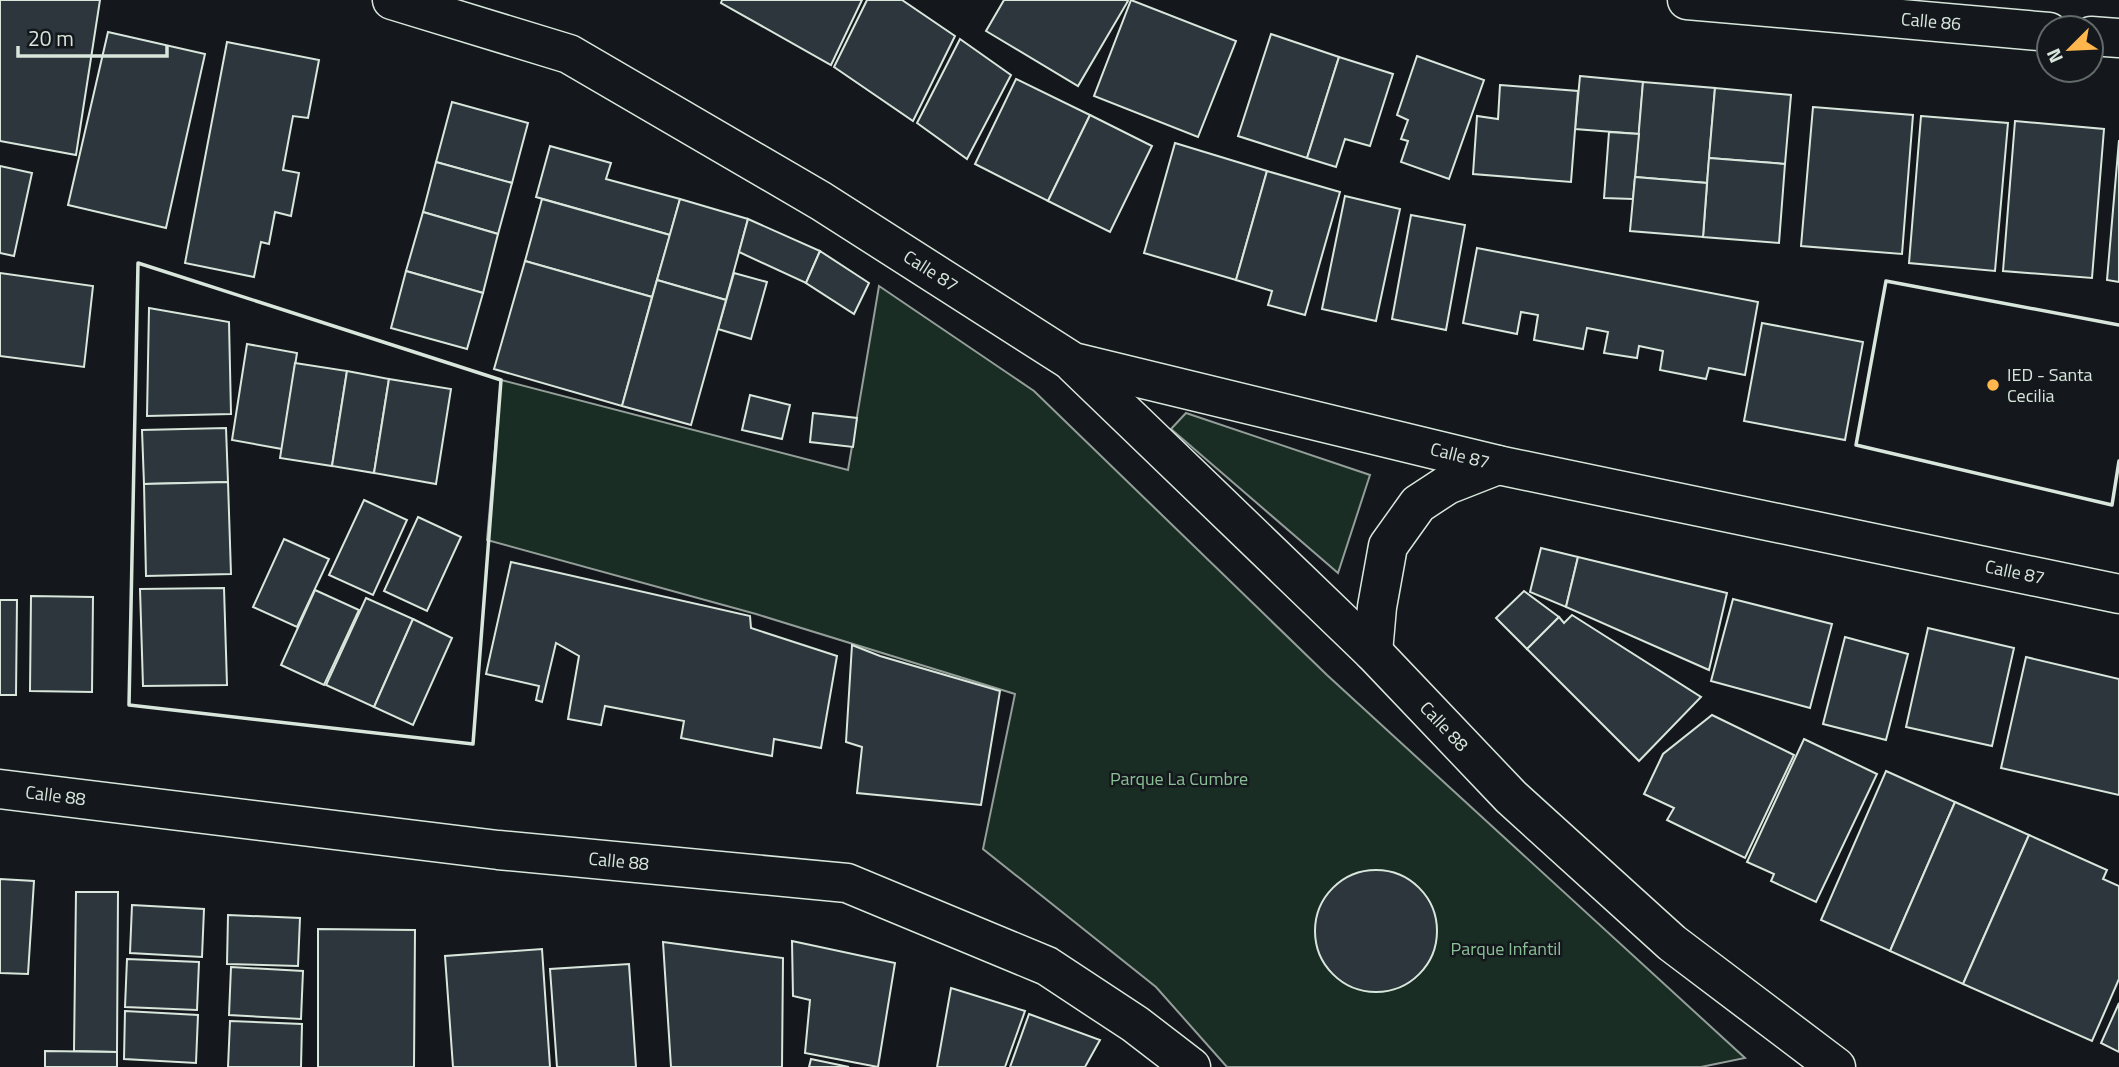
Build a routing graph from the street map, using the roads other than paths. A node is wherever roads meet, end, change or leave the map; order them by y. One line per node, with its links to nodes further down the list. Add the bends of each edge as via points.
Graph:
1 (392, 0): 4 (street, Calle 87, via 569,54 821,201)
2 (1687, 0): 3 (street, Calle 86)
3 (2035, 31)
4 (1073, 362): 5 (street, Calle 87); 7 (street, Calle 88)
5 (1498, 465): 6 (street, Calle 87); 7 (street, Calle 87, via 1447,485 1418,503 1388,546)
6 (2119, 594)
7 (1373, 652): 10 (street, Calle 88, via 1511,797 1672,943)
8 (0, 789): 9 (street, Calle 88, via 498,850 848,883 1046,966)
9 (1191, 1067)
10 (1836, 1067)

